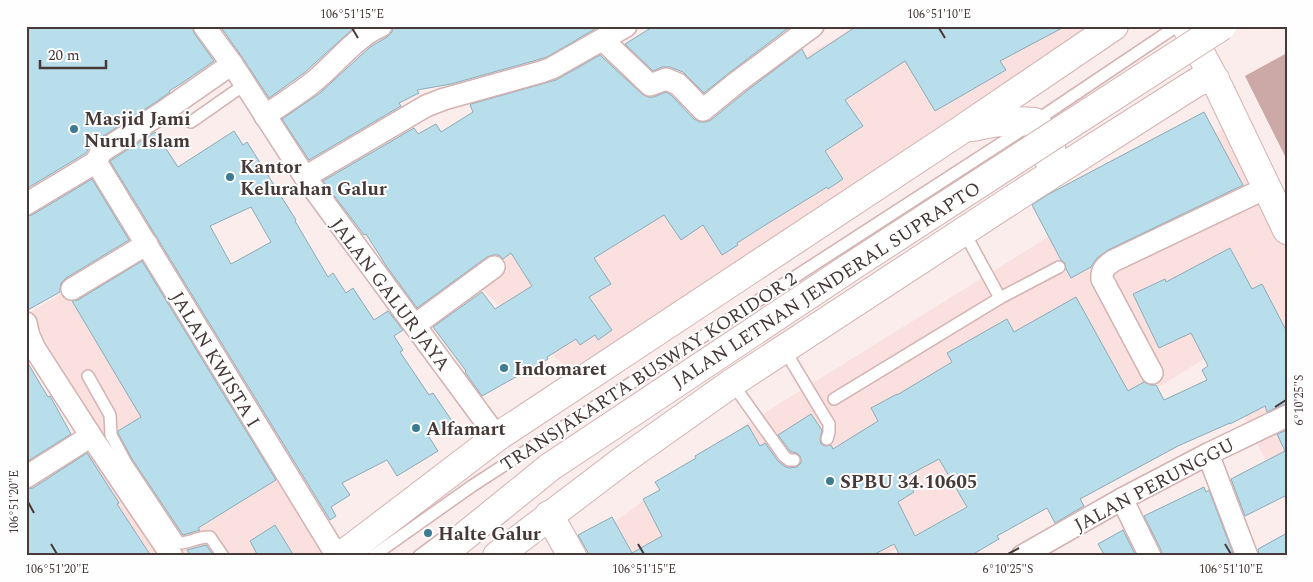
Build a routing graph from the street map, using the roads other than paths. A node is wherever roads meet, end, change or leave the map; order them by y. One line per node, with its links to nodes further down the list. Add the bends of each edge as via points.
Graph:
1 (204, 26): 10 (street, JALAN GALUR JAYA)
2 (381, 26): 13 (street, via 360,39 312,83)
3 (626, 26): 9 (street)
4 (813, 26): 9 (street, via 703,110 678,84 666,79 650,85)
5 (1177, 26): 15 (lane, TRANSJAKARTA BUSWAY KORIDOR 2)
6 (1186, 26): 11 (main road)
7 (1222, 26): 42 (main road, JALAN LETNAN JENDERAL SUPRAPTO, bridge, via 849,268)
8 (1106, 28): 16 (main road)
9 (602, 40): 18 (street, via 552,68 435,102)
10 (232, 64): 12 (street, JALAN GALUR JAYA); 17 (street, via 101,152)
11 (1214, 79): 19 (main road, JALAN LETNAN JENDERAL SUPRAPTO, via 1197,82); 20 (main road)
12 (244, 85): 13 (street, JALAN GALUR JAYA); 14 (lane)
13 (265, 116): 18 (street, JALAN GALUR JAYA)
14 (191, 122)
15 (1034, 122): 16 (main road, via 994,122); 19 (main road, via 1050,138 1051,154 1044,172); 51 (lane, TRANSJAKARTA BUSWAY KORIDOR 2, via 472,486)
16 (961, 130): 38 (main road)
17 (96, 162): 21 (street); 24 (street, JALAN KWISTA I)
18 (305, 177): 30 (street, JALAN GALUR JAYA)
19 (1030, 188): 23 (main road, JALAN LETNAN JENDERAL SUPRAPTO)
20 (1266, 188): 22 (main road); 32 (street, via 1105,267 1102,280)
21 (26, 204)
22 (1287, 230)
23 (964, 232): 28 (lane); 31 (main road, JALAN LETNAN JENDERAL SUPRAPTO)
24 (146, 244): 27 (street); 50 (street, JALAN KWISTA I)
25 (494, 267): 30 (street)
26 (1058, 268): 28 (lane)
27 (72, 289)
28 (1000, 298): 35 (lane)
29 (26, 323): 37 (street, via 35,349)
30 (414, 325): 38 (street, JALAN GALUR JAYA)
31 (784, 349): 34 (main road, JALAN LETNAN JENDERAL SUPRAPTO); 39 (lane, via 829,424)
32 (1152, 373)
33 (88, 376): 49 (lane, via 110,415 111,435 126,463 179,543 210,537)
34 (732, 383): 41 (lane, via 784,456); 45 (main road, JALAN LETNAN JENDERAL SUPRAPTO)
35 (834, 399)
36 (1287, 416): 40 (street, JALAN PERUNGGU)
37 (92, 436): 43 (street); 48 (street)
38 (497, 437): 50 (main road)
39 (827, 439)
40 (1208, 454): 44 (street, JALAN PERUNGGU); 58 (street)
41 (794, 460)
42 (547, 470): 46 (lane, TRANSJAKARTA BUSWAY KORIDOR 2, via 498,496); 53 (main road, JALAN LETNAN JENDERAL SUPRAPTO)
43 (26, 477)
44 (1122, 499): 56 (street, JALAN PERUNGGU); 57 (street)
45 (549, 515): 54 (main road, JALAN LETNAN JENDERAL SUPRAPTO); 55 (main road)
46 (468, 519)
47 (453, 530): 52 (lane)
48 (172, 556)
49 (223, 556)
50 (339, 556)
51 (373, 556)
52 (419, 556)
53 (440, 556)
54 (497, 556)
55 (572, 556)
56 (1022, 556)
57 (1150, 556)
58 (1247, 556)

